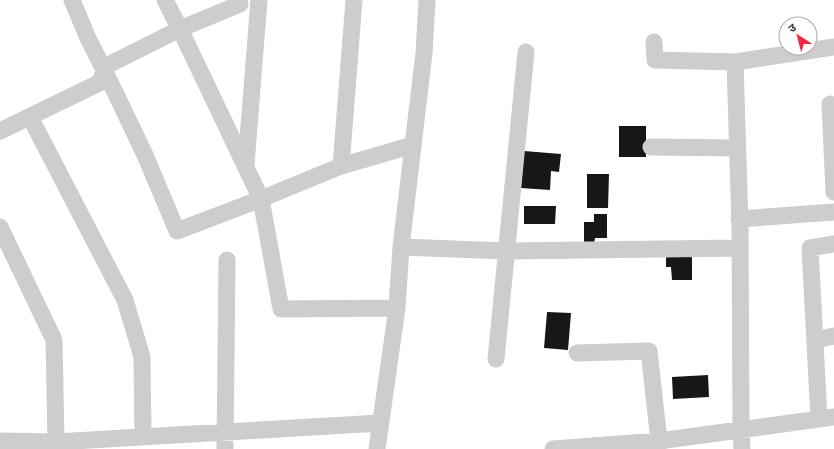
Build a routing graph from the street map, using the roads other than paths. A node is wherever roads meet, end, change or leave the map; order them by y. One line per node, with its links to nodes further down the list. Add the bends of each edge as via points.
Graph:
1 (72, 0): 12 (street)
2 (165, 0): 7 (street)
3 (258, 0): 20 (street)
4 (354, 0): 19 (street)
5 (427, 0): 16 (street, via 424,53)
6 (240, 4): 7 (street)
7 (180, 29): 12 (street, via 108,65); 20 (street)
8 (654, 42): 11 (street, via 655,60)
9 (834, 47): 11 (street)
10 (526, 52): 29 (street)
11 (735, 62): 18 (street)
12 (105, 72): 14 (street, via 99,83); 22 (street, via 145,155 177,231)
13 (830, 104): 21 (street)
14 (30, 117): 15 (street); 40 (street, via 125,300 142,357)
15 (0, 132)
16 (413, 145): 19 (street); 27 (street)
17 (651, 147): 18 (street)
18 (737, 148): 24 (street)
19 (341, 166): 22 (street)
20 (246, 167): 22 (street)
21 (834, 192)
22 (261, 199): 31 (street, via 281,309)
23 (834, 212): 24 (street)
24 (739, 218): 28 (street)
25 (0, 227): 42 (street, via 54,340)
26 (834, 244): 33 (street, via 810,248)
27 (401, 247): 29 (street); 31 (street)
28 (740, 248): 29 (street); 38 (street)
29 (506, 251): 35 (street)
30 (227, 260): 39 (street)
31 (397, 308): 37 (street)
32 (834, 336): 33 (street)
33 (815, 340): 36 (street)
34 (577, 353): 43 (street, via 648,351)
35 (496, 359)
36 (826, 418): 38 (street)
37 (380, 423): 39 (street); 45 (street)
38 (741, 430): 43 (street); 47 (street)
39 (225, 432): 40 (street); 44 (street)
40 (143, 437): 42 (street)
41 (0, 441): 42 (street)
42 (56, 442)
43 (658, 445): 46 (street)
44 (225, 449)
45 (377, 449)
46 (553, 449)
47 (742, 449)

